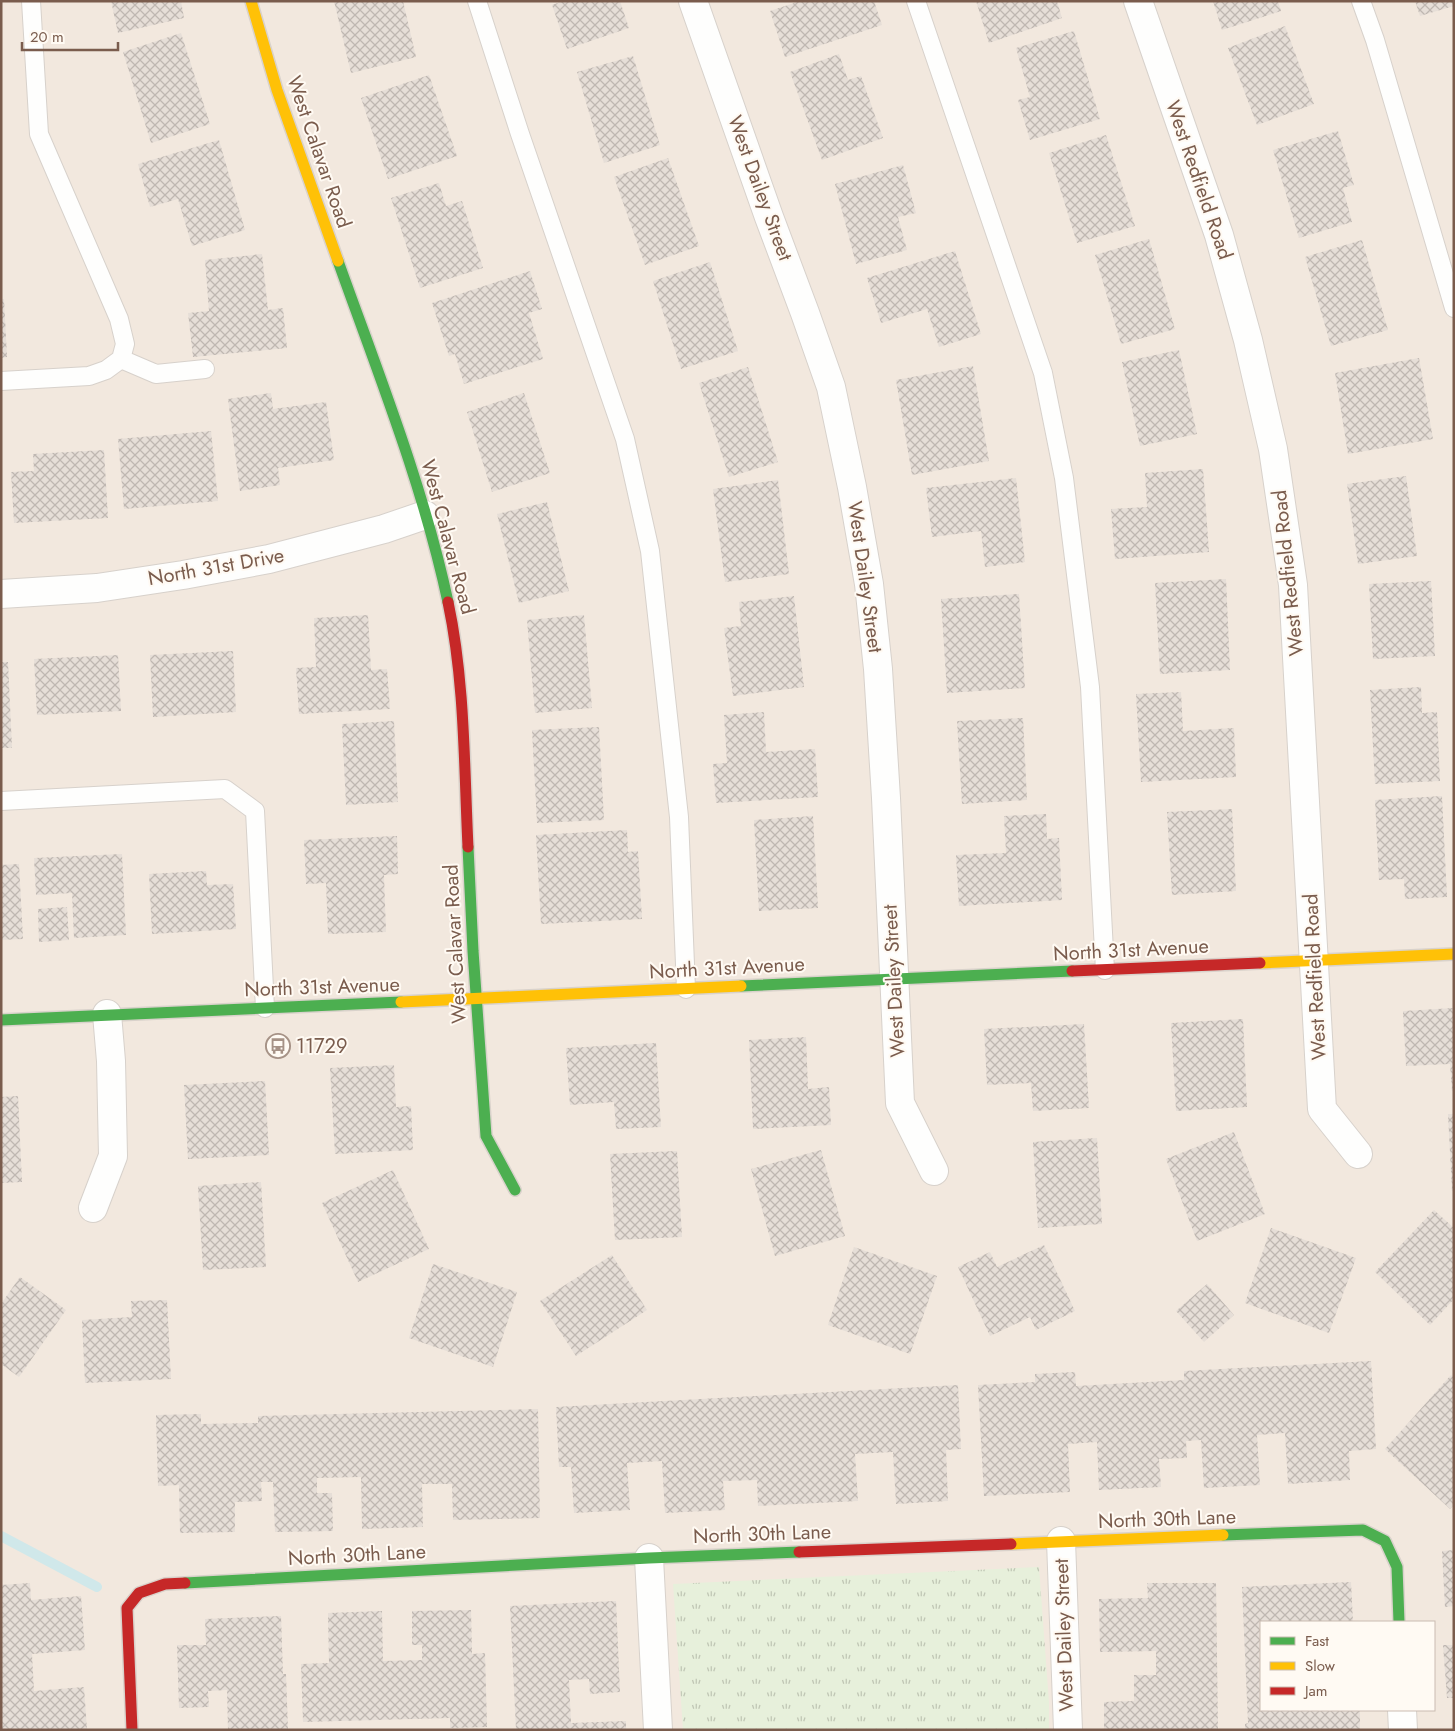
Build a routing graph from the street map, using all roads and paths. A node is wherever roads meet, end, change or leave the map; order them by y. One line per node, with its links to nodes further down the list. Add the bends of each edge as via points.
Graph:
1 (31, 1): 9 (lane, via 39,134 120,319 125,344)
2 (251, 1): 12 (street, West Calavar Road, via 277,90 409,460)
3 (476, 1): 19 (lane, via 625,439 650,551 679,817)
4 (693, 1): 18 (street, West Dailey Street, via 831,387 852,487 878,669)
5 (916, 1): 17 (lane, via 1043,373 1061,459 1090,687)
6 (1138, 1): 16 (street, West Redfield Road, via 1219,235 1273,449 1293,585)
7 (1361, 1): 8 (lane)
8 (1454, 308)
9 (121, 359): 10 (lane, via 156,374); 11 (lane, via 106,370 89,376)
10 (206, 369)
11 (1, 381)
12 (425, 515): 13 (street, North 31st Drive, via 269,559 97,588); 20 (street, West Calavar Road, via 454,630 461,692)
13 (1, 594)
14 (1, 802): 21 (lane, via 225,789 255,811)
15 (1454, 954): 16 (street, North 31st Avenue)
16 (1315, 960): 17 (street, North 31st Avenue); 24 (street, West Redfield Road, via 1322,1108)
17 (1105, 970): 18 (street, North 31st Avenue)
18 (894, 980): 19 (street, North 31st Avenue); 25 (street, West Dailey Street, via 900,1103)
19 (686, 988): 20 (street, North 31st Avenue)
20 (476, 999): 21 (street, North 31st Avenue); 26 (street, West Calavar Road, via 486,1136)
21 (265, 1008): 22 (street, North 31st Avenue)
22 (107, 1014): 23 (street, North 31st Avenue); 27 (street, via 113,1156)
23 (1, 1020)
24 (1358, 1154)
25 (934, 1171)
26 (514, 1190)
27 (93, 1208)
28 (1061, 1541): 29 (street, North 30th Lane); 30 (street, North 30th Lane, via 1363,1530 1385,1541 1397,1567); 34 (street, West Dailey Street)
29 (649, 1558): 32 (street, North 30th Lane, via 166,1584 139,1593 127,1608); 33 (street)
30 (1399, 1621)
31 (1402, 1711): 35 (street)
32 (132, 1730)
33 (658, 1730)
34 (1068, 1730)
35 (1403, 1730)

